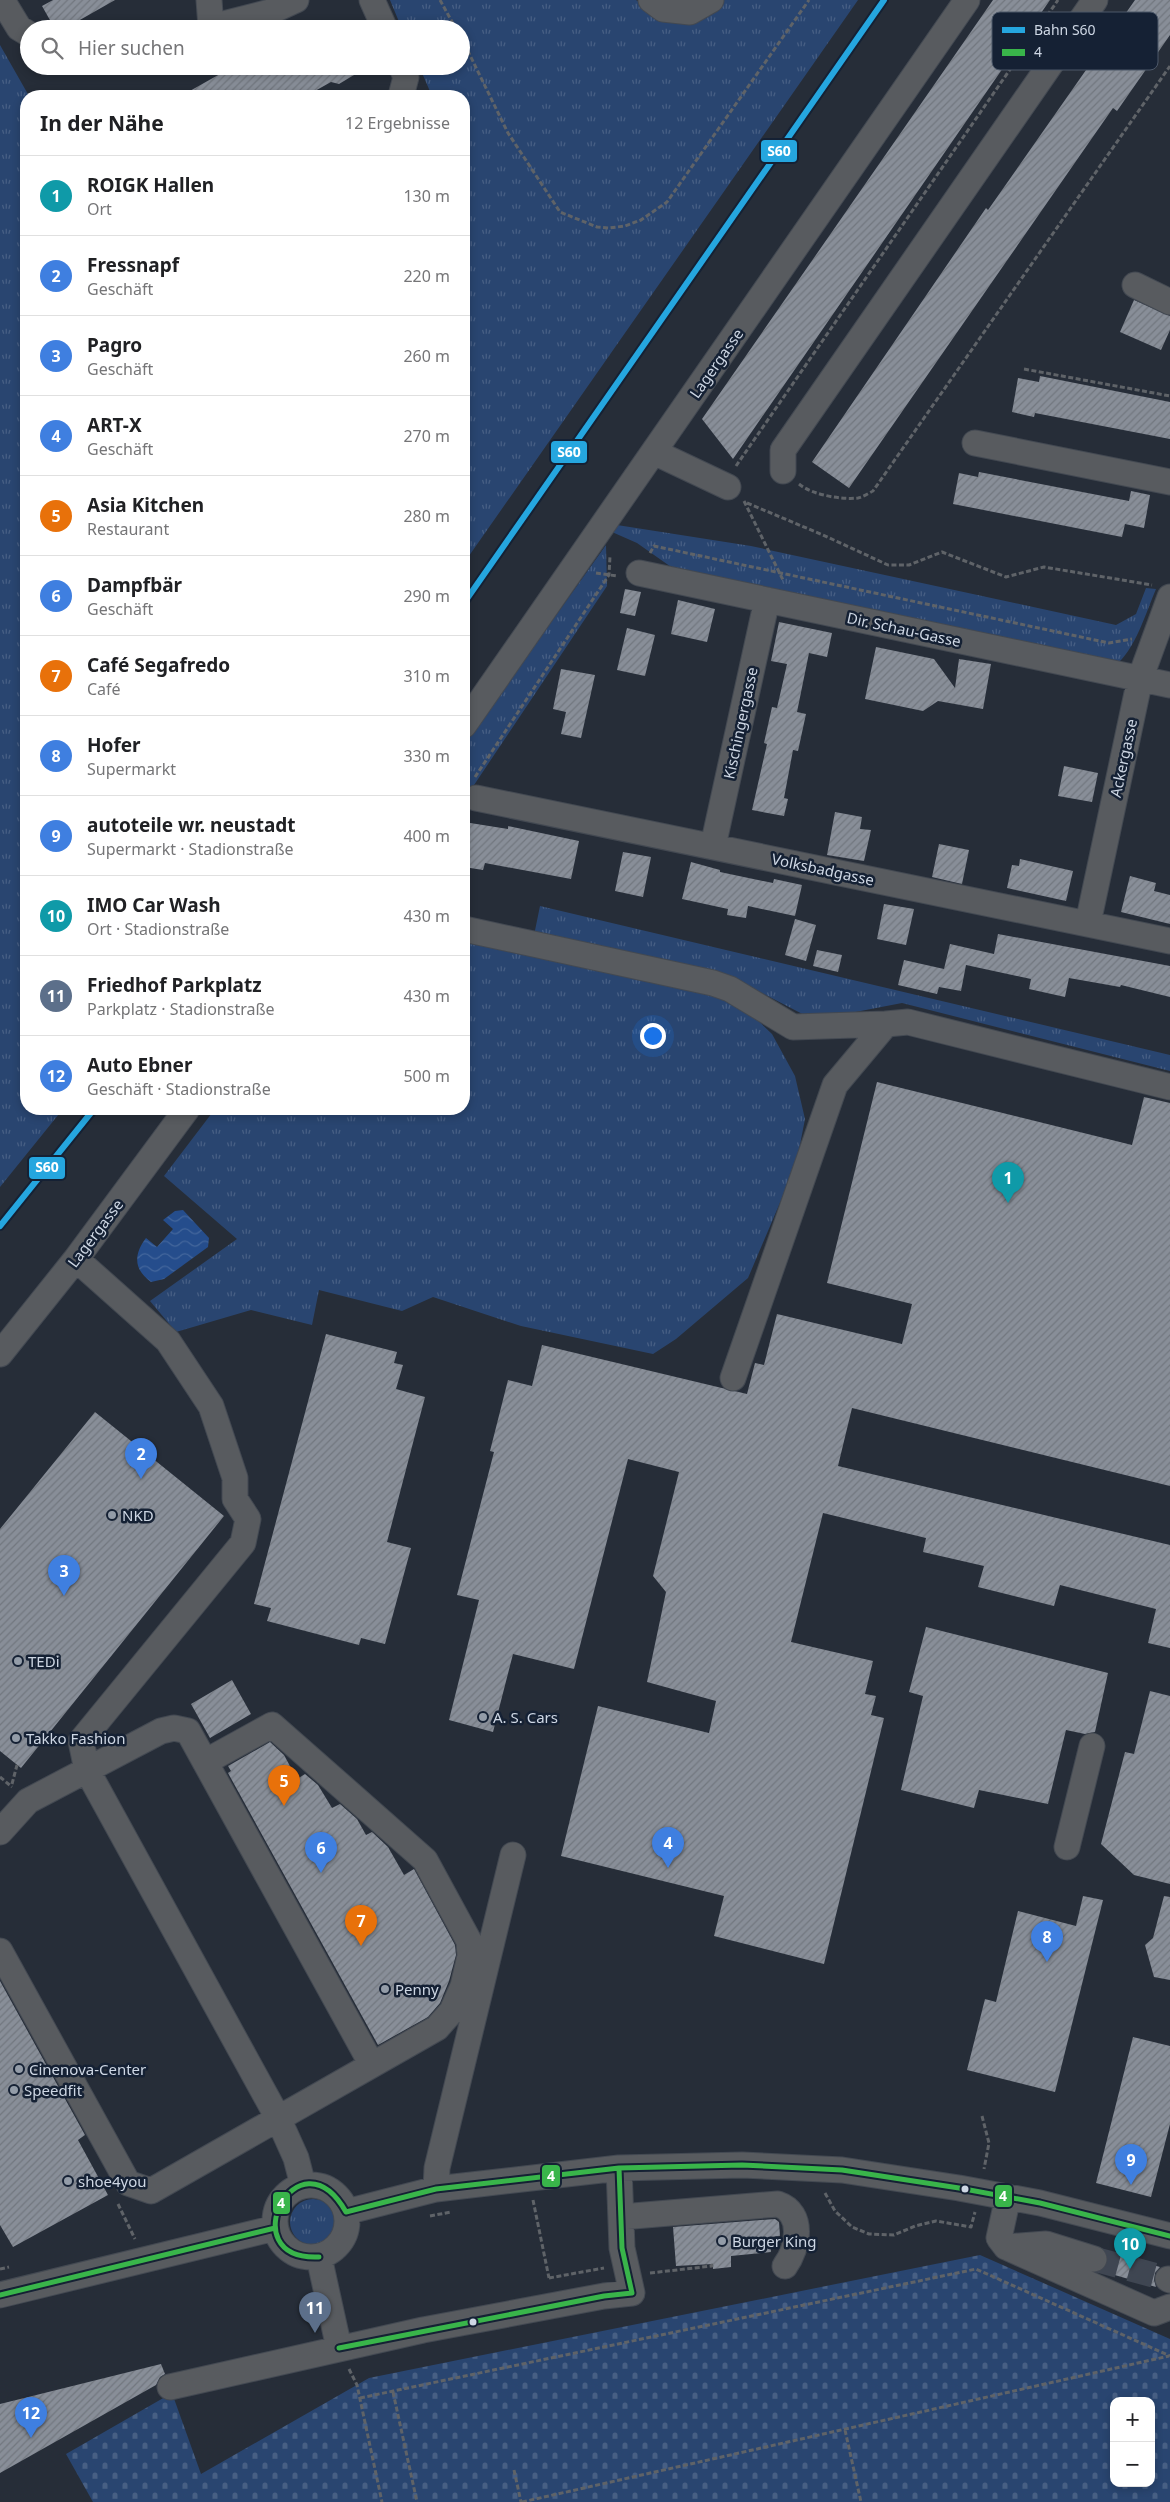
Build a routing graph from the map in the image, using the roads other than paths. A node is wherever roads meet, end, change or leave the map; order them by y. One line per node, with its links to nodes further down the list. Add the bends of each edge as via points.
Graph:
1 (2, 0): 13 (street)
2 (209, 0): 10 (street)
3 (296, 0): 11 (street, via 270,12)
4 (372, 0): 12 (street)
5 (651, 0): 6 (street, via 663,8 690,12)
6 (711, 0)
7 (967, 0): 20 (street, Lagergasse)
8 (1095, 0): 9 (street)
9 (1087, 12)
10 (208, 20)
11 (238, 20)
12 (381, 20)
13 (20, 29)
14 (1046, 70): 21 (street, via 783,450)
15 (405, 75): 16 (street)
16 (403, 90)
17 (1134, 285): 18 (street)
18 (1170, 302)
19 (975, 443): 23 (street)
20 (654, 452): 22 (street); 29 (street, Lagergasse)
21 (783, 471)
22 (732, 476)
23 (1170, 482)
24 (639, 573): 26 (street, Dir. Schau-Gasse)
25 (1165, 592): 27 (street, Ackergasse, via 1156,634)
26 (767, 600): 27 (street, Dir. Schau-Gasse); 31 (street, Kischingergasse)
27 (1140, 679): 28 (street, Dir. Schau-Gasse); 32 (street, Ackergasse)
28 (1170, 685)
29 (470, 716)
30 (480, 790): 31 (street, Volksbadgasse)
31 (714, 846): 32 (street, Volksbadgasse)
32 (1088, 923): 34 (street, Volksbadgasse)
33 (470, 930): 35 (street, via 713,983 730,989 793,1027)
34 (1170, 941)
35 (886, 1024): 36 (street, via 908,1022); 40 (street, via 835,1085)
36 (1170, 1087)
37 (183, 1115): 38 (street, Lagergasse)
38 (76, 1259): 39 (street, Lagergasse); 43 (street, via 168,1341 210,1406 235,1478 235,1499 248,1519 242,1543 81,1741)
39 (0, 1354)
40 (733, 1378)
41 (1092, 1746): 45 (street)
42 (205, 1762): 43 (street, via 188,1732 174,1728 161,1731); 48 (street); 48 (street, via 272,1725 425,1860 470,1941 463,1986 452,2011 437,2028)
43 (87, 1770): 44 (street, via 28,1801); 49 (street)
44 (0, 1832)
45 (1067, 1847)
46 (513, 1856): 52 (street, via 437,2168)
47 (0, 1951): 49 (street, via 128,2183 151,2191)
48 (372, 2065): 49 (street)
49 (278, 2118): 51 (street, via 296,2158)
50 (619, 2168): 52 (street); 53 (street, via 742,2165 842,2170); 55 (street)
51 (303, 2186): 54 (street, via 319,2186 332,2191); 56 (street, via 291,2191 280,2202)
52 (436, 2189): 54 (street)
53 (1008, 2197): 57 (street); 58 (street, via 999,2238)
54 (346, 2212): 59 (street, via 347,2226 342,2240 330,2252)
55 (621, 2217): 61 (street, via 778,2204 792,2212 797,2224 796,2242); 64 (street, via 622,2248 632,2293)
56 (275, 2228): 59 (street, via 290,2252); 62 (street)
57 (1170, 2236)
58 (1006, 2247): 60 (street, via 1046,2244); 63 (street, via 1154,2312)
59 (319, 2257): 64 (street)
60 (1094, 2259)
61 (785, 2266)
62 (0, 2296)
63 (1170, 2307)
64 (339, 2348): 65 (street)
65 (170, 2386)

